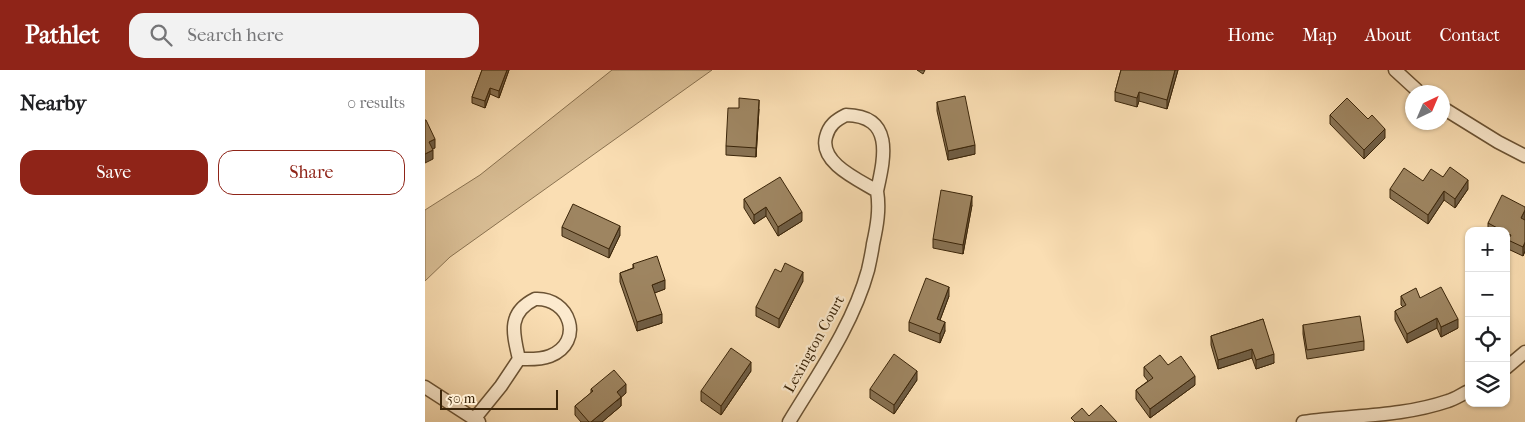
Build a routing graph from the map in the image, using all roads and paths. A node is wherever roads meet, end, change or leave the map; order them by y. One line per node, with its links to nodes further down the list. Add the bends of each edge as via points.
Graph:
1 (1395, 70): 2 (street)
2 (1411, 85)
3 (1450, 112): 4 (street)
4 (1525, 156)
5 (877, 191): 5 (street, Lexington Court, via 883,161 883,141 877,128 859,116 836,120 825,140 827,154 845,172); 12 (street, Lexington Court, via 878,223 859,297 823,367)
6 (1525, 352): 8 (street)
7 (519, 359): 7 (street, via 551,356 565,344 570,334 570,323 553,302 535,299 517,314 513,331); 11 (street)
8 (1510, 365)
9 (425, 387): 11 (street)
10 (1465, 393): 13 (street, via 1450,401 1393,414)
11 (477, 420)
12 (789, 422)
13 (1303, 422)

